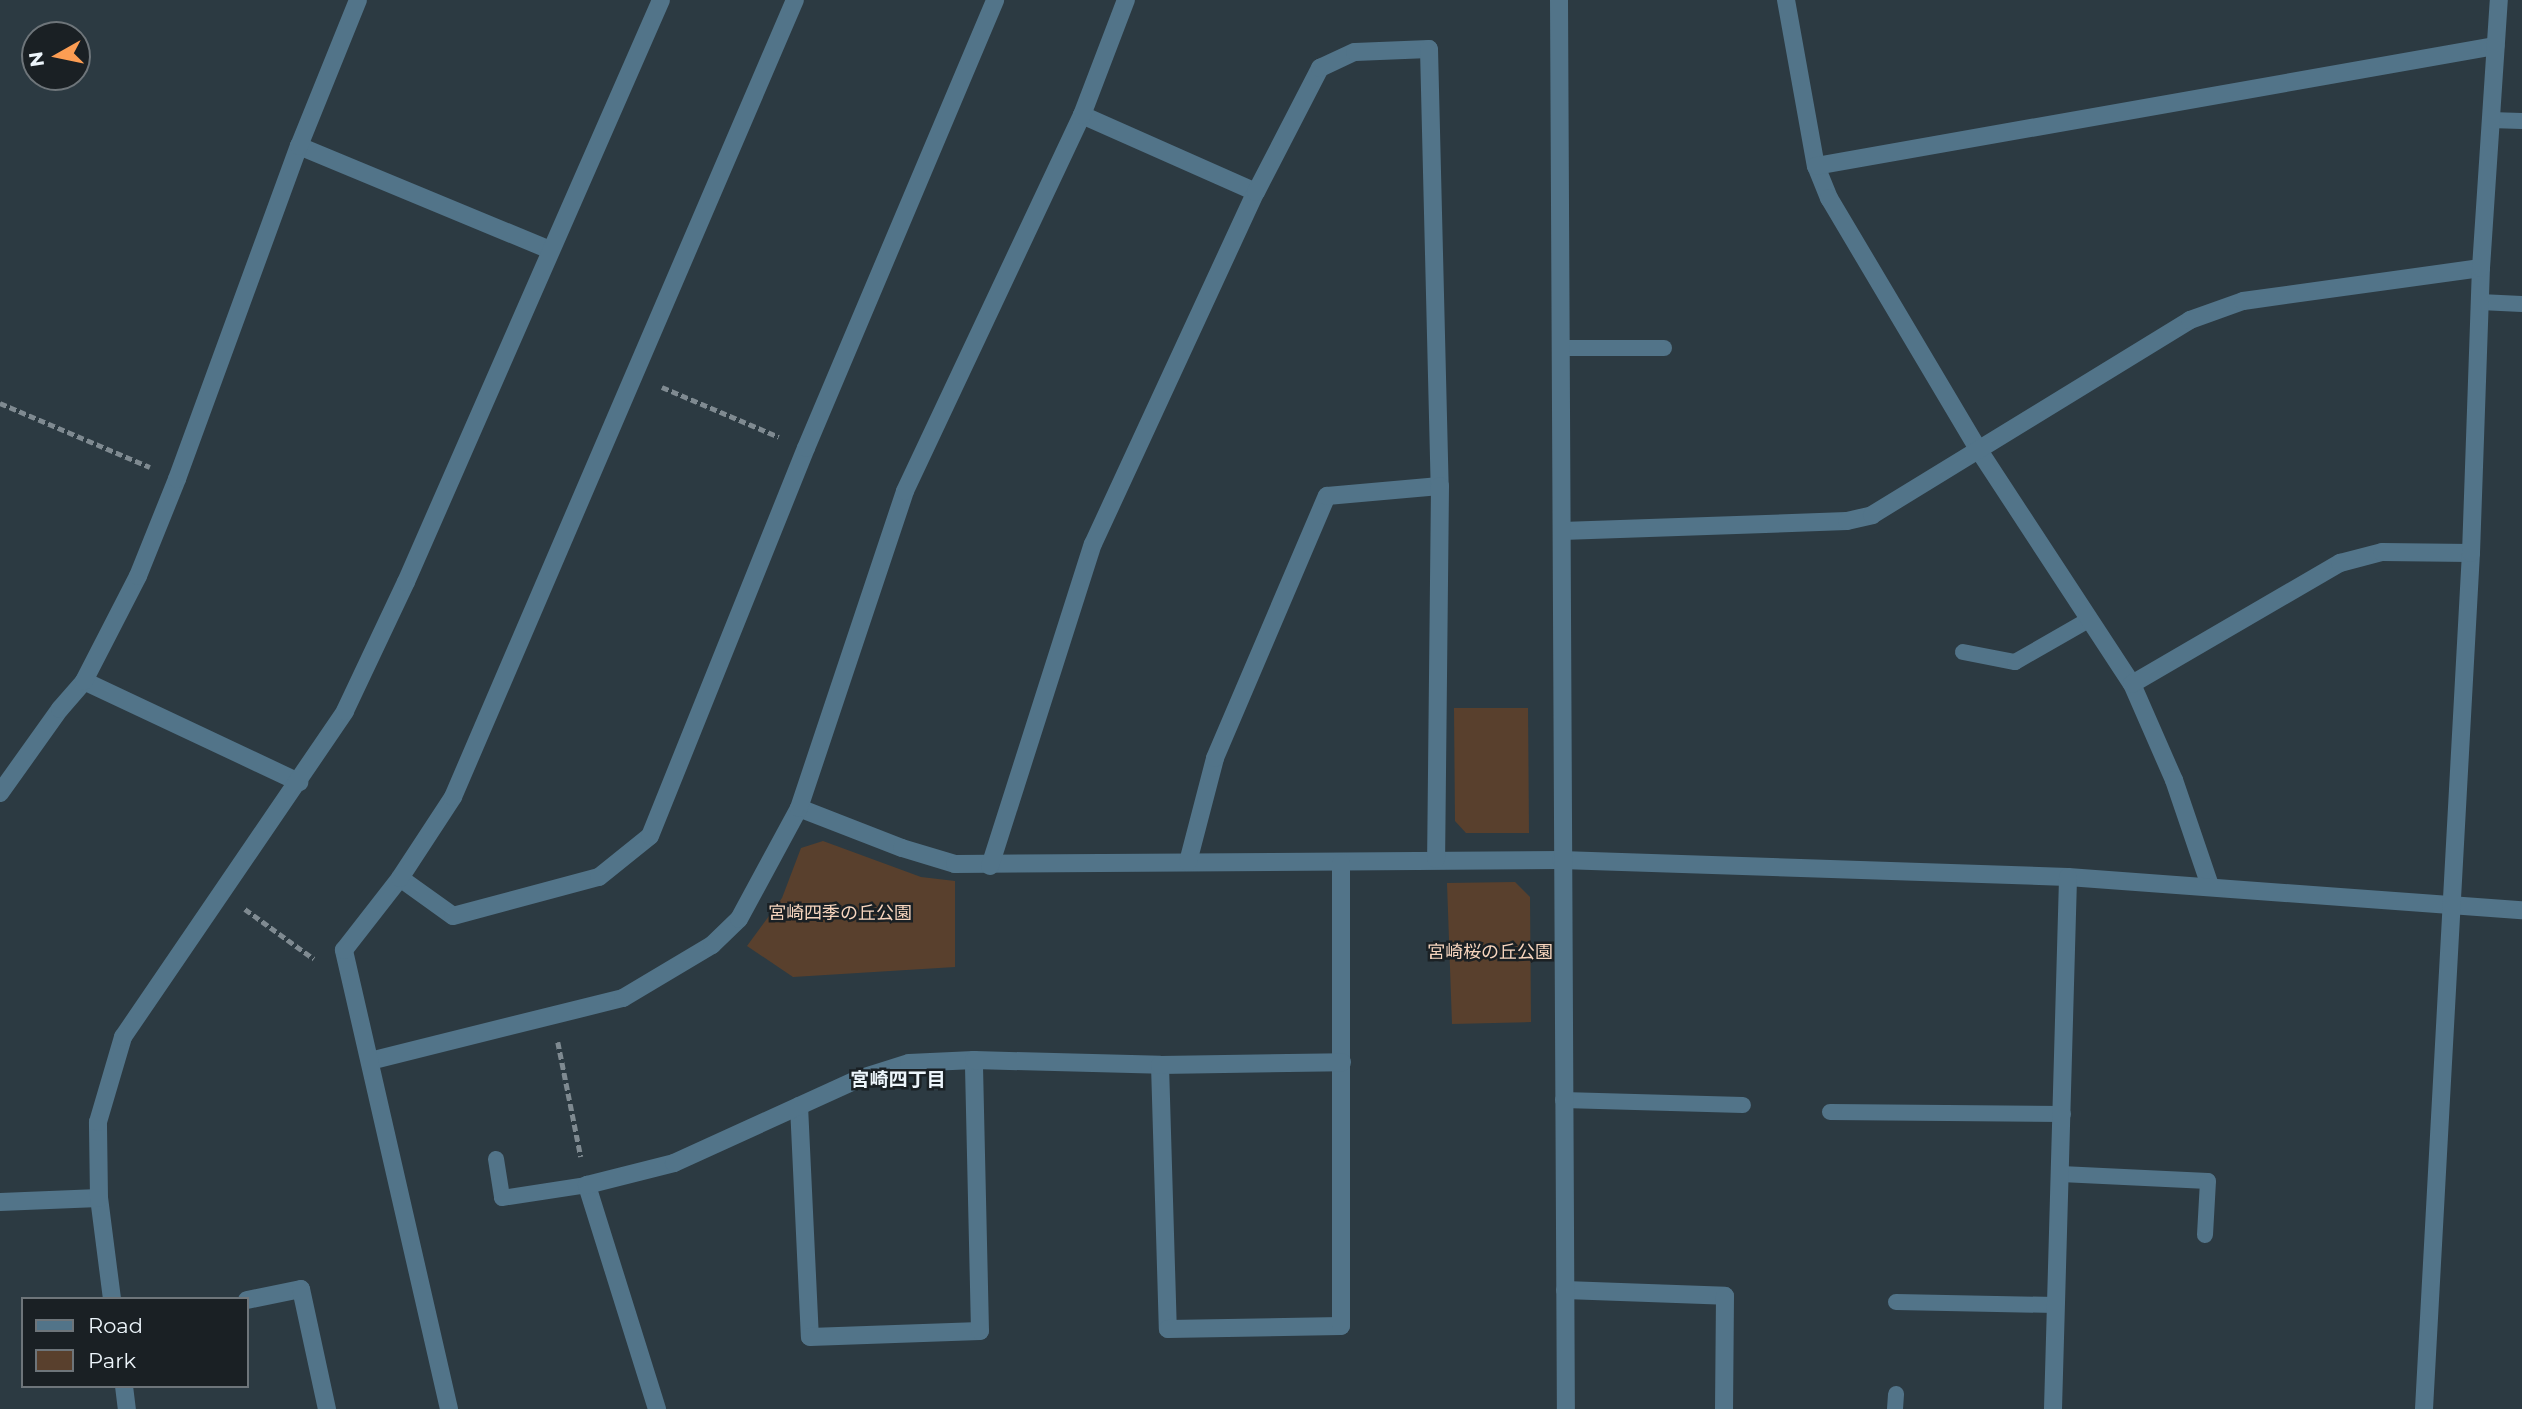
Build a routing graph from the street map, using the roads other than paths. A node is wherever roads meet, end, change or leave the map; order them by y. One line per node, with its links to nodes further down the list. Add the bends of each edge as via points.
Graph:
1 (358, 0): 13 (street)
2 (661, 0): 16 (street)
3 (795, 0): 39 (street, via 453,797)
4 (995, 0): 39 (street, via 806,448 650,836 599,877 453,916)
5 (1559, 0): 20 (street)
6 (1786, 0): 14 (street)
7 (2499, 0): 9 (street)
8 (1123, 1): 10 (street)
9 (2495, 46): 11 (street); 14 (street)
10 (1082, 115): 15 (street); 32 (street, via 905,491)
11 (2490, 120): 12 (lane); 17 (street)
12 (2522, 121)
13 (299, 146): 16 (street); 28 (street, via 177,479 138,576)
14 (1816, 166): 22 (street, via 1829,198)
15 (1256, 192): 23 (street, via 1320,68 1354,52 1429,49); 37 (street, via 1093,544)
16 (550, 250): 30 (street, via 406,582 345,711)
17 (2481, 268): 18 (street); 22 (street, via 2243,301 2190,320 2078,386)
18 (2480, 302): 19 (lane); 25 (street)
19 (2522, 304)
20 (1562, 348): 21 (lane); 24 (street)
21 (1664, 348)
22 (1980, 452): 24 (street, via 1872,515 1847,521); 26 (street)
23 (1440, 486): 33 (street); 35 (street, via 1327,496 1215,758)
24 (1562, 531): 34 (street)
25 (2471, 552): 29 (street, via 2382,552 2340,563); 41 (street)
26 (2090, 619): 27 (lane, via 2015,662); 29 (street)
27 (1963, 652)
28 (84, 681): 30 (street); 31 (street)
29 (2132, 684): 40 (street, via 2174,780)
30 (299, 782): 55 (street, via 123,1037 98,1122)
31 (0, 793)
32 (799, 808): 37 (street, via 928,856 955,864); 44 (street, via 739,919 712,945 623,999)
33 (1436, 859): 34 (street); 36 (street)
34 (1561, 860): 38 (street); 47 (street)
35 (1188, 862): 36 (street); 37 (street)
36 (1342, 863): 45 (street)
37 (990, 866)
38 (2068, 877): 40 (street); 51 (street)
39 (400, 878): 44 (street, via 344,950)
40 (2210, 886): 41 (street)
41 (2451, 904): 42 (street); 71 (street)
42 (2522, 910)
43 (974, 1060): 46 (street); 49 (street, via 909,1063 858,1079); 49 (street, via 980,1331 810,1337)
44 (370, 1061): 66 (street)
45 (1342, 1062): 46 (street); 46 (street, via 1341,1326 1168,1329)
46 (1160, 1065)
47 (1563, 1100): 48 (lane); 58 (street)
48 (1743, 1105)
49 (799, 1106): 54 (street, via 674,1163)
50 (1830, 1112): 51 (lane)
51 (2063, 1114): 53 (street)
52 (496, 1159): 54 (lane, via 502,1198)
53 (2061, 1174): 57 (lane, via 2208,1181); 62 (street)
54 (587, 1185): 67 (street)
55 (99, 1198): 56 (street); 59 (street)
56 (0, 1202)
57 (2205, 1235)
58 (1565, 1290): 68 (street); 69 (street, via 1725,1296)
59 (112, 1297)
60 (248, 1300): 65 (street, via 301,1289)
61 (1896, 1302): 62 (lane)
62 (2056, 1305): 70 (street)
63 (124, 1388): 64 (street)
64 (127, 1409)
65 (327, 1409)
66 (449, 1409)
67 (657, 1409)
68 (1566, 1409)
69 (1724, 1409)
70 (2053, 1409)
71 (2424, 1409)

